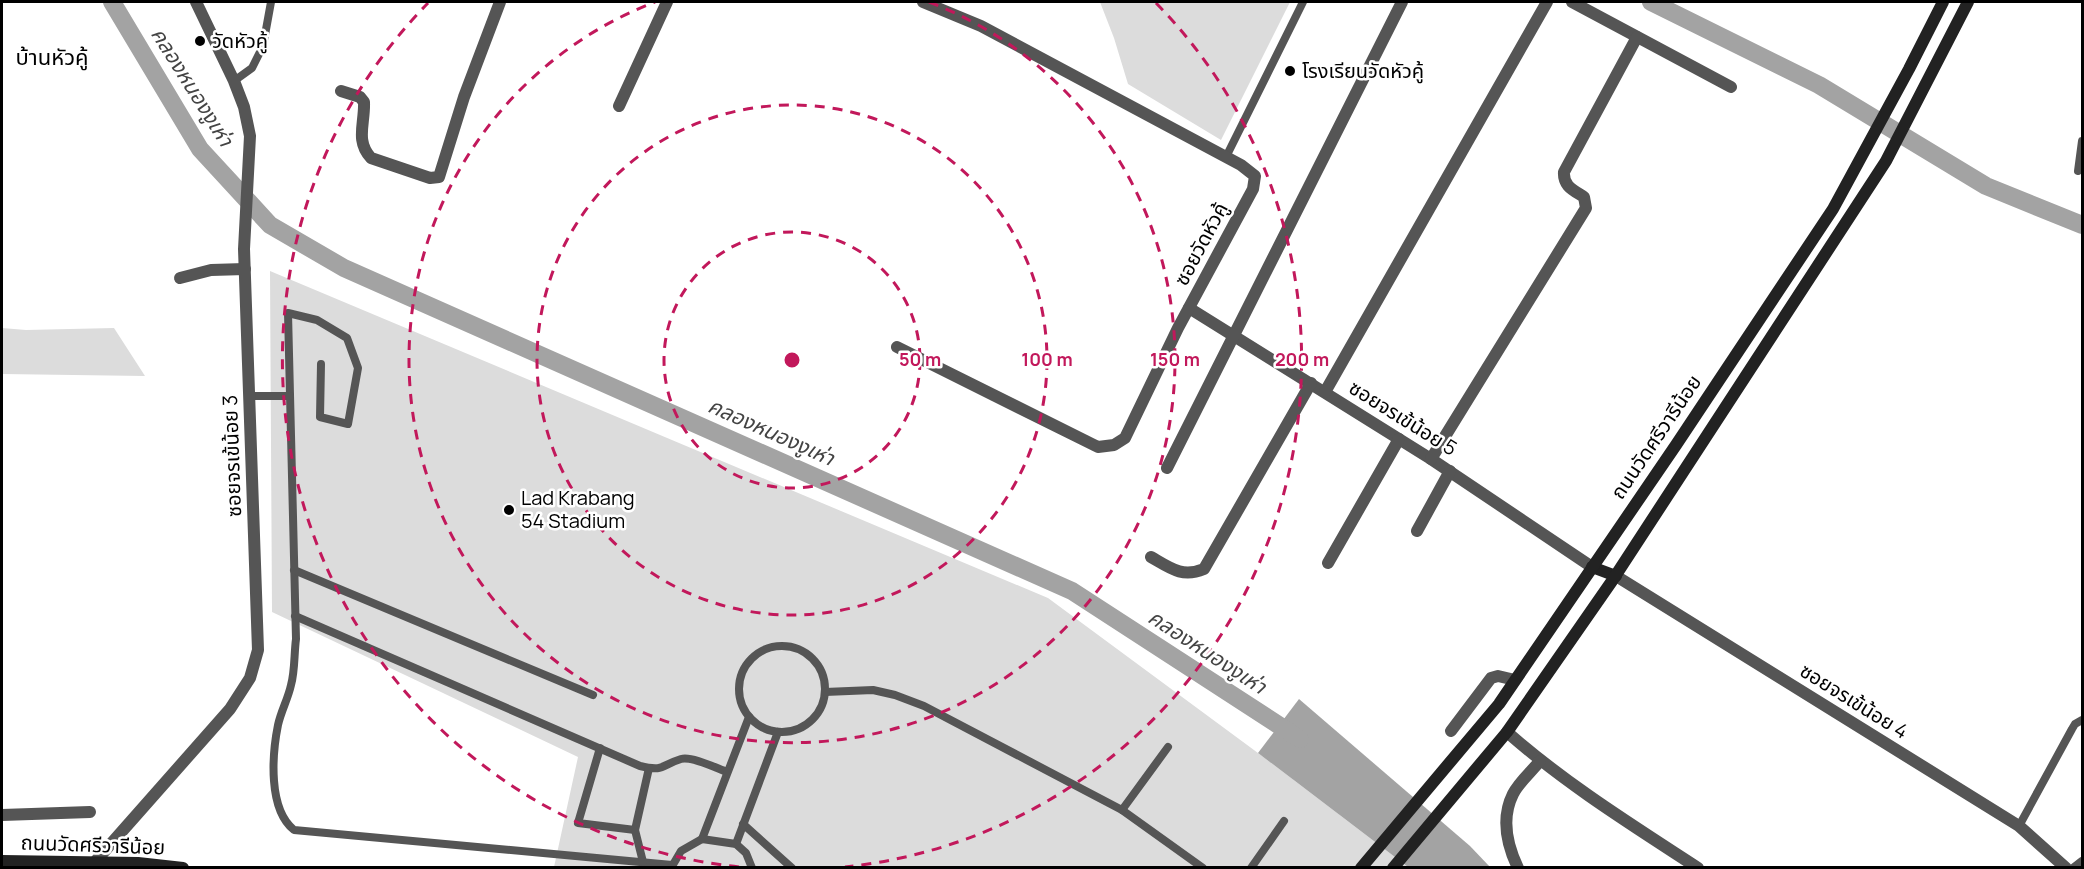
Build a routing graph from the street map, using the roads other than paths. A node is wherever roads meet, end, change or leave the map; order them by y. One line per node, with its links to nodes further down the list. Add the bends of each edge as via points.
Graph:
1 (196, 2): 13 (street, ซอยจรเข้น้อย 3)
2 (271, 2): 13 (lane, via 263,46 252,68)
3 (500, 2): 15 (street, via 439,177 430,178 371,158 361,141 364,102)
4 (668, 2): 16 (street)
5 (923, 2): 18 (street, ซอยวัดหัวคู้, via 981,26)
6 (1303, 2): 18 (lane)
7 (1402, 2): 23 (street)
8 (1547, 2): 27 (street)
9 (1572, 2): 12 (street)
10 (1943, 2): 37 (main road, ถนนวัดศรีวารีน้อย, via 1826,218)
11 (1968, 2): 39 (main road, ถนนวัดศรีวารีน้อย, via 1886,161)
12 (1637, 37): 14 (street); 31 (street, via 1564,172 1564,180 1584,197 1586,208)
13 (234, 81): 20 (street, ซอยจรเข้น้อย 3, via 250,136)
14 (1731, 87)
15 (341, 91)
16 (619, 106)
17 (2082, 141): 19 (lane)
18 (1226, 157): 22 (street, ซอยวัดหัวคู้, via 1255,176 1253,189)
19 (2078, 171)
20 (245, 268): 21 (street, via 211,270); 28 (street, ซอยจรเข้น้อย 3)
21 (180, 278)
22 (1189, 308): 23 (street, ซอยจรเข้น้อย 5); 24 (street, ซอยวัดหัวคู้, via 1125,438 1106,447 1098,447)
23 (1234, 336): 26 (street, ซอยจรเข้น้อย 5); 32 (street)
24 (897, 347)
25 (321, 364): 29 (lane, via 320,417 348,424 358,368 347,338 317,320 288,313)
26 (1311, 383): 27 (street, ซอยจรเข้น้อย 5); 35 (street, via 1204,569 1183,573)
27 (1325, 392): 30 (street, ซอยจรเข้น้อย 5)
28 (250, 396): 29 (lane); 66 (street, ซอยจรเข้น้อย 3, via 258,650 250,678 230,709)
29 (290, 396): 38 (lane)
30 (1400, 439): 31 (street, ซอยจรเข้น้อย 5); 36 (street)
31 (1431, 459): 33 (street, ซอยจรเข้น้อย 5)
32 (1167, 468)
33 (1450, 471): 34 (street); 37 (street, ซอยจรเข้น้อย 5)
34 (1417, 531)
35 (1151, 557)
36 (1328, 563)
37 (1592, 567): 39 (main road); 41 (main road, ถนนวัดศรีวารีน้อย)
38 (294, 570): 40 (lane); 43 (lane)
39 (1616, 576): 48 (main road, ถนนวัดศรีวารีน้อย); 59 (street, ซอยจรเข้น้อย 4)
40 (295, 616): 50 (lane); 65 (lane, via 291,685 273,752 279,812 294,830)
41 (1515, 680): 46 (street, via 1491,678); 73 (main road, ถนนวัดศรีวารีน้อย, via 1480,729)
42 (825, 692): 44 (lane, via 822,674 812,658 796,649 778,646 760,652 747,664 740,682 741,700); 47 (lane, via 821,709 810,723 795,731); 54 (lane, via 873,690 924,706)
43 (592, 694)
44 (749, 717): 47 (lane, via 762,728); 53 (lane)
45 (2082, 720): 59 (lane, via 2072,729)
46 (1451, 731)
47 (778, 732): 58 (lane)
48 (1507, 732): 51 (street); 74 (main road, ถนนวัดศรีวารีน้อย)
49 (1168, 747): 54 (lane)
50 (600, 748): 52 (lane); 60 (lane, via 578,823)
51 (1540, 761): 75 (street, via 1514,792 1508,807 1506,830); 76 (street, via 1607,810)
52 (649, 768): 53 (lane, via 689,758); 60 (lane)
53 (727, 772): 61 (lane)
54 (1122, 810): 71 (lane)
55 (90, 812): 56 (street)
56 (2, 815)
57 (1284, 821): 72 (lane)
58 (743, 824): 62 (lane); 70 (lane)
59 (2019, 826): 77 (street, ซอยจรเข้น้อย 4)
60 (635, 830): 65 (lane)
61 (702, 839): 62 (lane); 67 (lane, via 681,851)
62 (736, 844): 69 (lane, via 746,853)
63 (2, 861): 66 (main road, ถนนวัดศรีวารีน้อย)
64 (2082, 861): 78 (lane)
65 (643, 862): 67 (lane)
66 (94, 863): 68 (main road, ถนนวัดศรีวารีน้อย)
67 (671, 866)
68 (183, 867)
69 (752, 867)
70 (792, 867)
71 (1203, 867)
72 (1251, 867)
73 (1361, 867)
74 (1393, 867)
75 (1518, 867)
76 (1698, 867)
77 (2066, 867)
78 (2073, 867)

